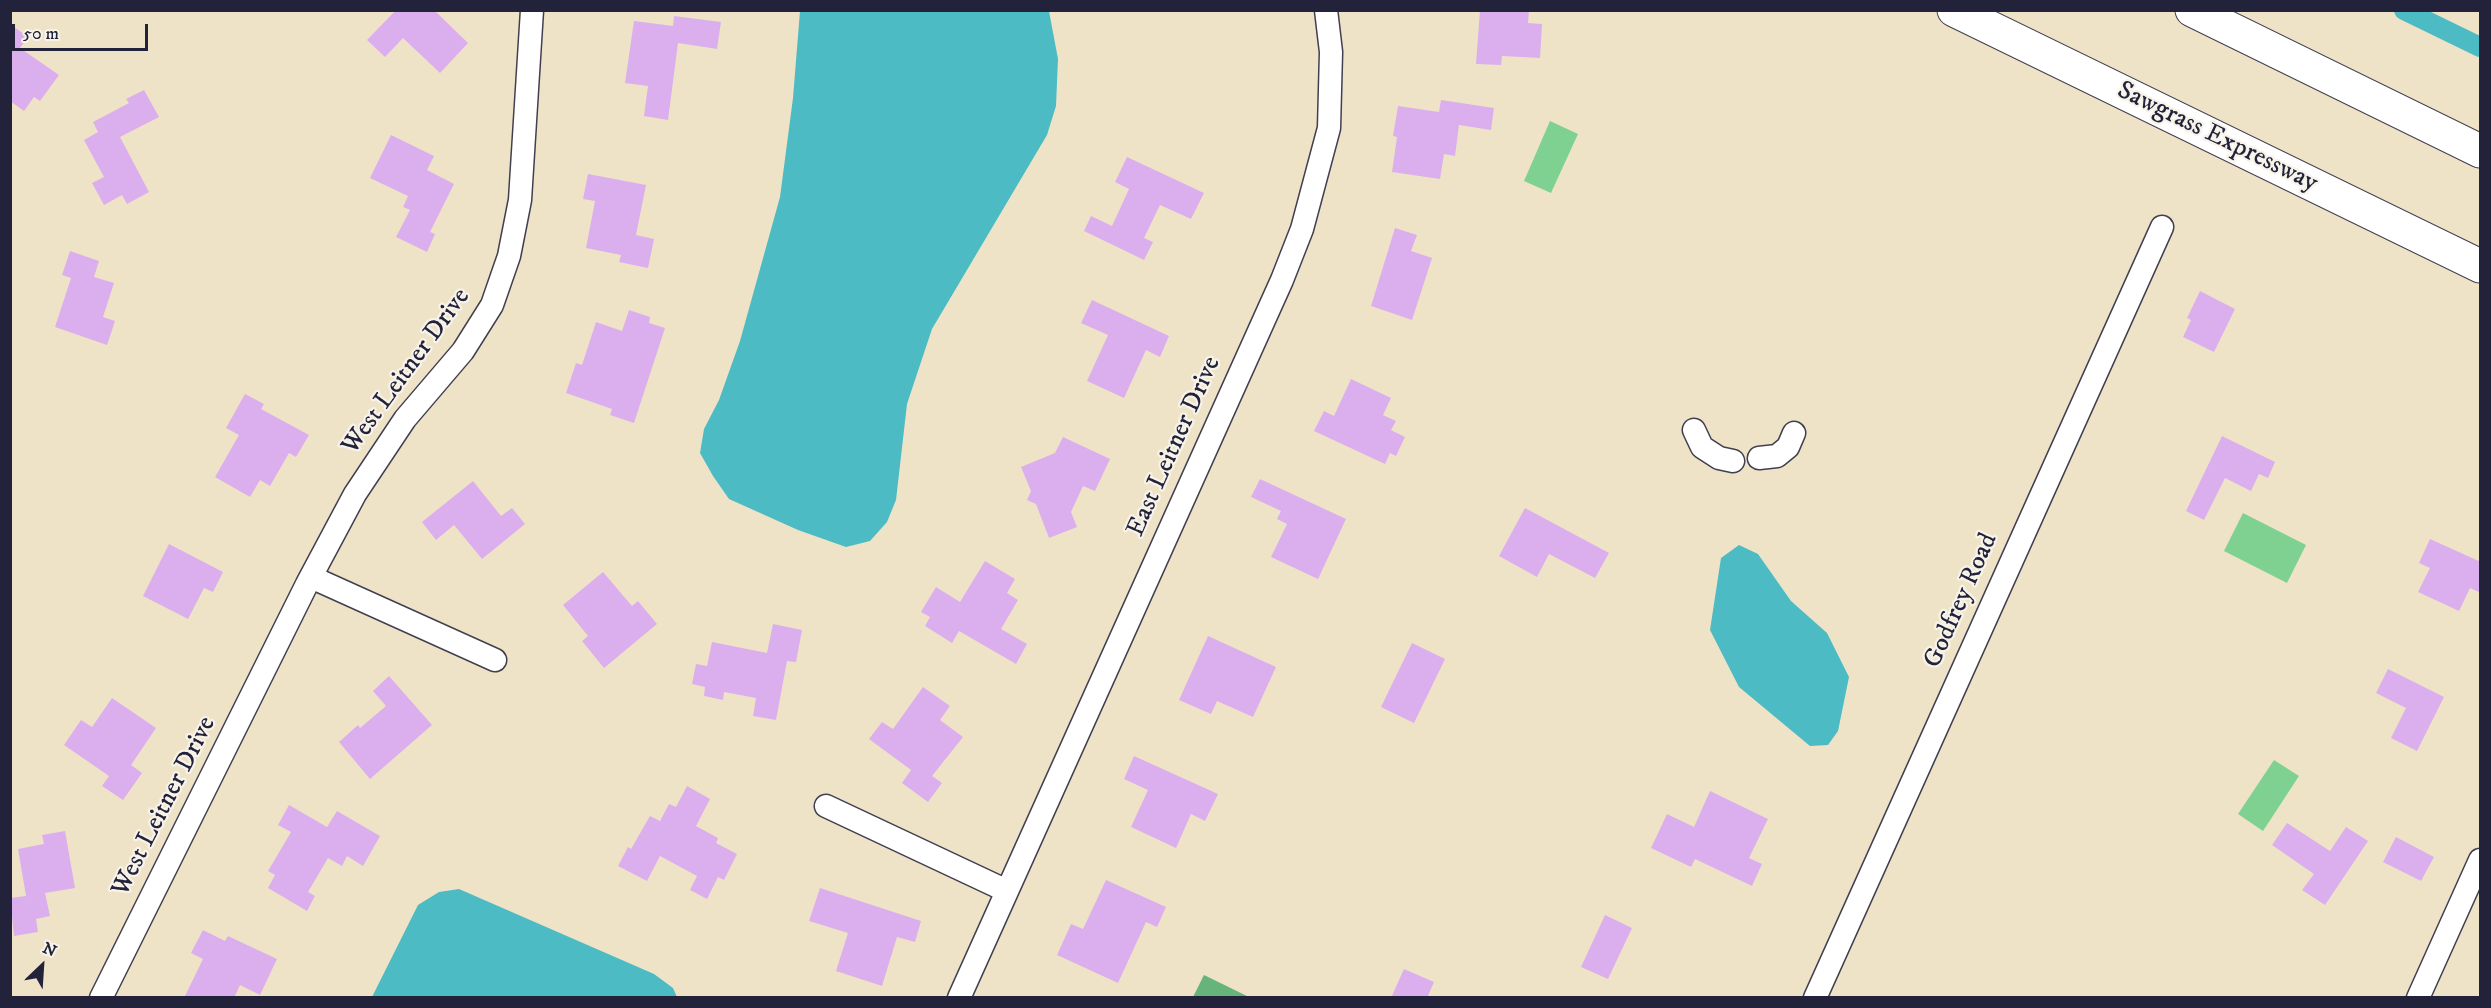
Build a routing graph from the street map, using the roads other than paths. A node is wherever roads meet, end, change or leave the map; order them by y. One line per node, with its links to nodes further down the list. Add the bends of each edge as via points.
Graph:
1 (532, 10): 12 (street, West Leitner Drive, via 520,200 509,256 492,305 463,351 405,419 361,484)
2 (1326, 10): 16 (street, East Leitner Drive, via 1331,52 1329,128 1302,229)
3 (1954, 10): 7 (highway, Sawgrass Expressway)
4 (2192, 10): 5 (highway)
5 (2481, 151)
6 (2162, 228): 17 (street, Godfrey Road)
7 (2481, 266)
8 (1694, 430): 11 (street, via 1702,447 1719,458)
9 (1794, 433): 10 (street, via 1788,447 1778,456)
10 (1760, 458)
11 (1733, 461)
12 (311, 577): 13 (street); 18 (street, West Leitner Drive)
13 (495, 660)
14 (826, 806): 16 (street)
15 (2481, 860): 20 (street)
16 (1007, 891): 19 (street, East Leitner Drive)
17 (1823, 995)
18 (101, 998)
19 (959, 998)
20 (2418, 998)

